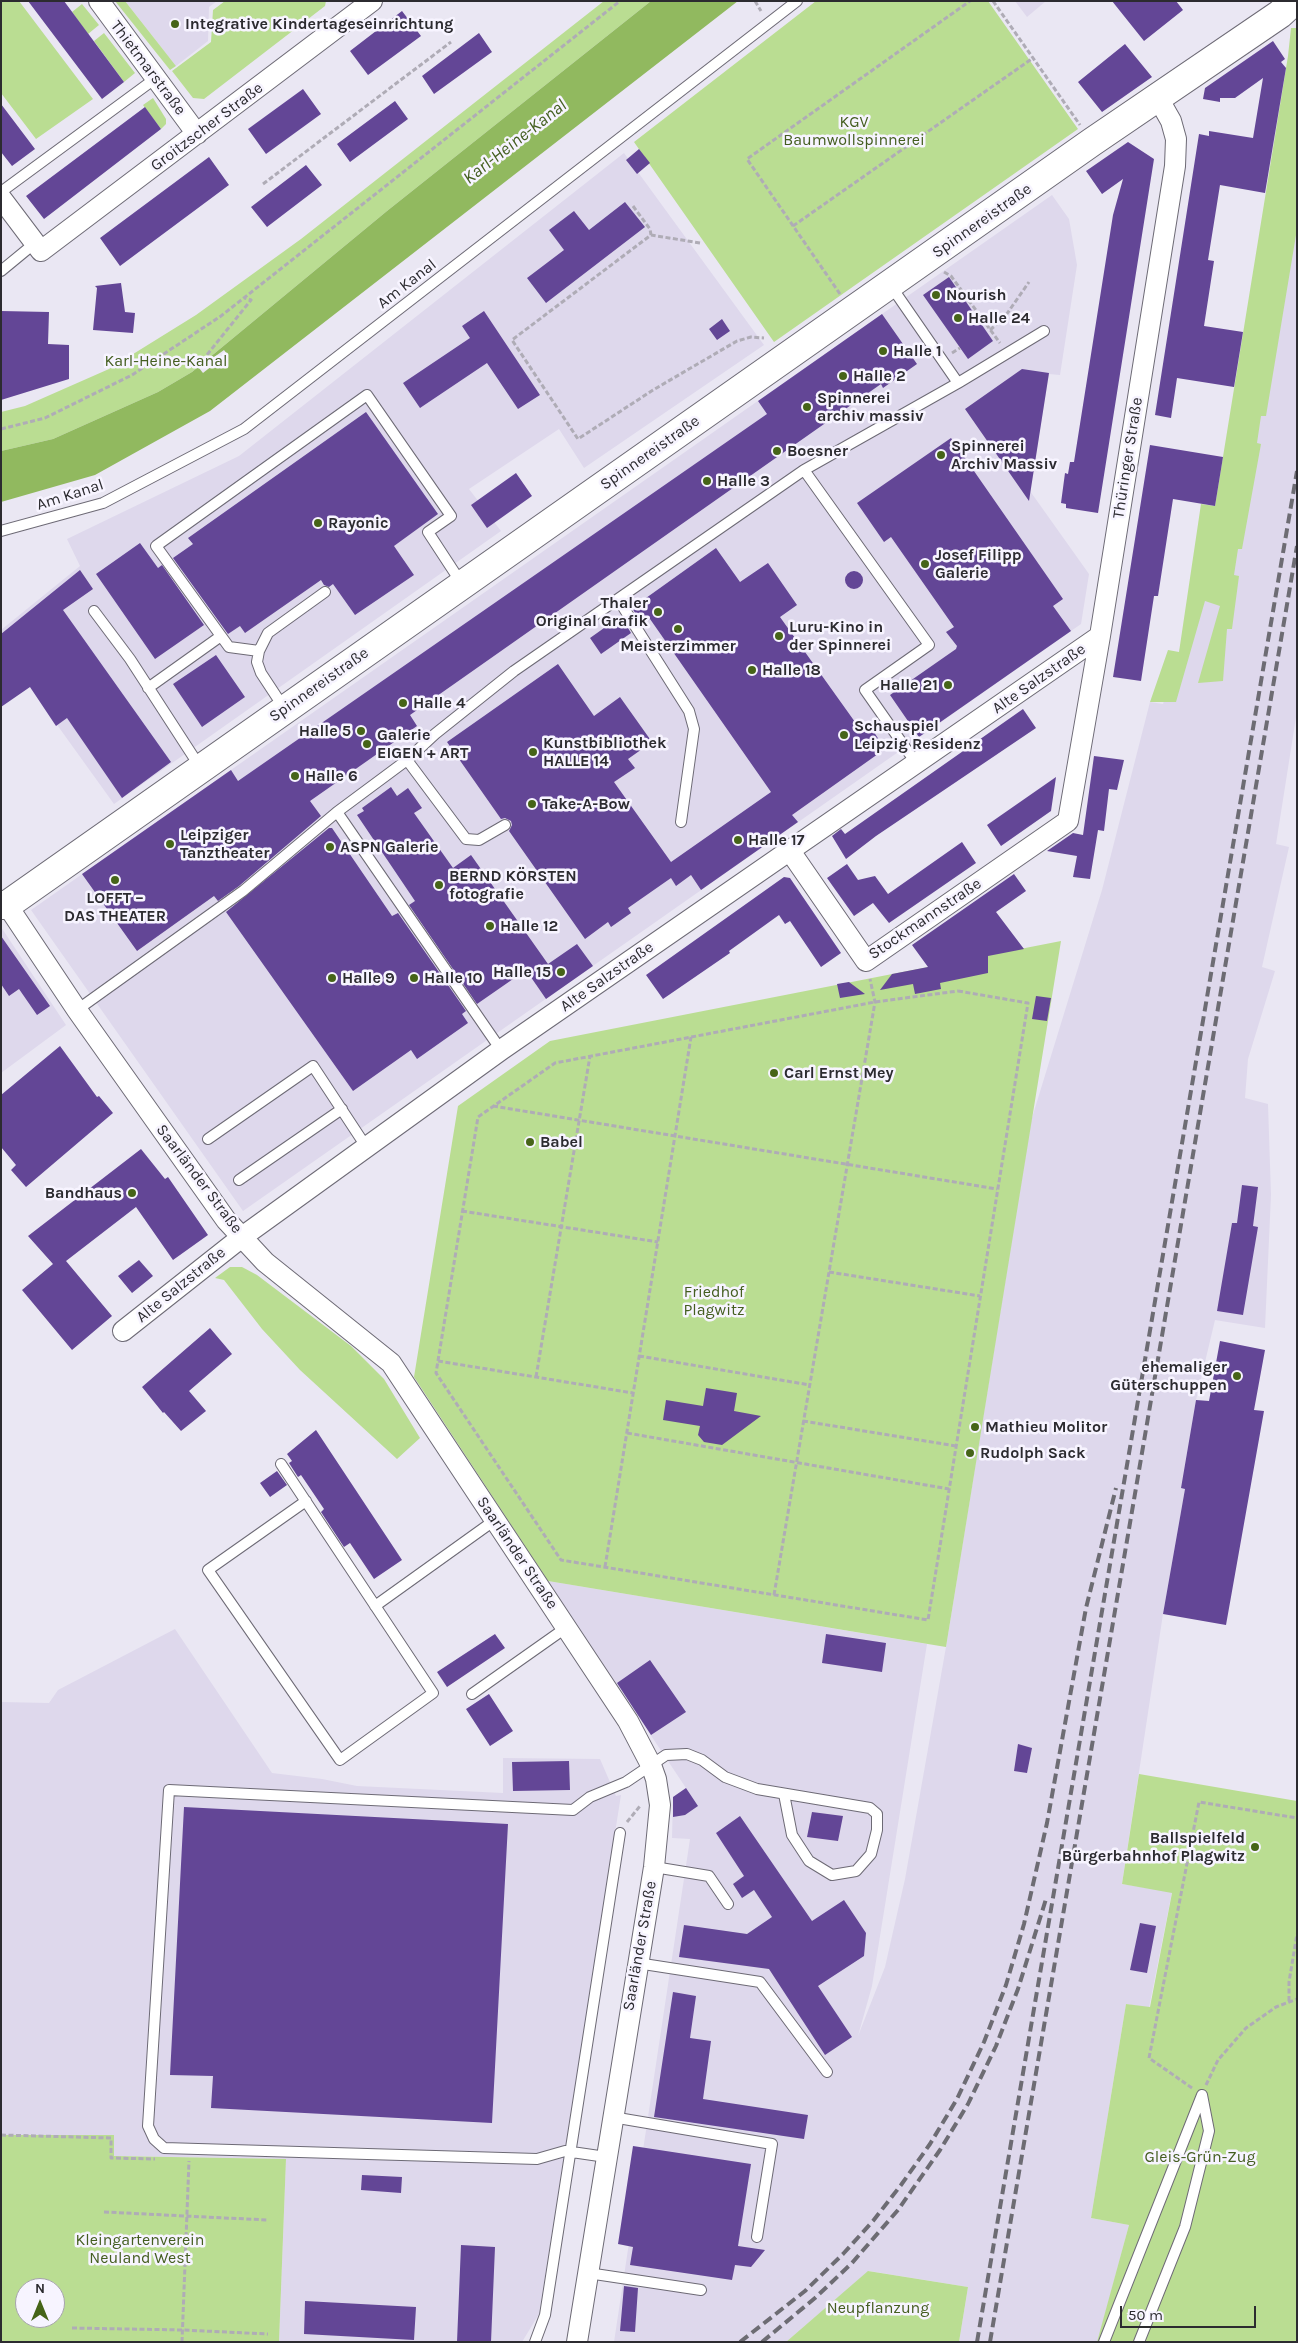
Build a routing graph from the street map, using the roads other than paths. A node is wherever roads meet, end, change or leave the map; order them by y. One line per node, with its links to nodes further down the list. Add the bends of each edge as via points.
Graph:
1 (98, 1): 5 (street, Thietmarstraße)
2 (797, 1): 16 (lane, Am Kanal, via 244,429 103,502)
3 (1295, 2): 6 (street, Spinnereistraße)
4 (362, 4): 7 (street, Groitzscher Straße)
5 (156, 78): 7 (street, Thietmarstraße); 8 (lane)
6 (1158, 98): 12 (street, Spinnereistraße); 22 (street, Thüringer Straße, via 1176,138 1175,166)
7 (198, 134): 10 (street, Groitzscher Straße)
8 (1, 192)
9 (1, 198): 10 (street)
10 (38, 247): 11 (lane)
11 (1, 271)
12 (891, 285): 14 (lane); 17 (street, Spinnereistraße)
13 (1044, 331): 14 (lane)
14 (958, 383): 15 (lane)
15 (804, 470): 19 (lane); 27 (lane, via 929,644 865,690)
16 (1, 531)
17 (463, 584): 21 (lane, via 428,532 451,516 367,395 156,546); 25 (street, Spinnereistraße)
18 (325, 592): 23 (lane, via 268,633)
19 (618, 599): 26 (lane, via 514,671); 31 (lane, via 689,711 694,729)
20 (94, 611): 24 (lane)
21 (221, 636): 23 (lane, via 229,647); 24 (lane)
22 (1100, 636): 27 (street, Alte Salzstraße); 30 (street, Thüringer Straße)
23 (259, 651): 25 (lane, via 260,673)
24 (148, 688): 28 (lane)
25 (284, 709): 28 (street, Spinnereistraße)
26 (407, 760): 29 (lane); 32 (lane, via 466,838 479,840)
27 (916, 763): 33 (street, Alte Salzstraße)
28 (200, 767): 34 (street, Spinnereistraße)
29 (336, 812): 35 (lane, via 243,891); 36 (lane)
30 (1068, 821): 33 (street, Stockmannstraße, via 866,961)
31 (681, 822)
32 (505, 825)
33 (790, 851): 36 (street, Alte Salzstraße)
34 (4, 905): 35 (street, Saarländer Straße)
35 (77, 1010): 41 (street, Saarländer Straße, via 226,1220)
36 (501, 1050): 39 (street, Alte Salzstraße)
37 (342, 1108): 38 (lane, via 314,1066); 39 (lane); 40 (lane)
38 (208, 1139)
39 (367, 1148): 41 (street, Alte Salzstraße)
40 (239, 1180)
41 (242, 1237): 42 (street, Alte Salzstraße); 45 (street, Saarländer Straße, via 265,1262 391,1363)
42 (123, 1332)
43 (281, 1464): 44 (lane)
44 (306, 1501): 46 (lane); 46 (lane, via 208,1570 340,1760 433,1693)
45 (495, 1520): 46 (lane); 47 (street, Saarländer Straße)
46 (375, 1606)
47 (567, 1627): 48 (lane); 49 (street, Saarländer Straße, via 628,1721)
48 (472, 1694)
49 (651, 1765): 50 (lane, via 666,1755 686,1754 702,1760 725,1777 757,1789); 52 (street, Saarländer Straße, via 660,1794); 57 (lane, via 626,1782 590,1797 573,1810 169,1790 148,2126 154,2139 164,2148 537,2160 565,2151)
50 (784, 1794): 50 (lane, via 870,1808 877,1814 871,1854 856,1871 832,1875 809,1862 792,1835)
51 (620, 1834): 57 (lane)
52 (654, 1867): 53 (lane, via 709,1876); 54 (street, Saarländer Straße)
53 (728, 1904)
54 (637, 1963): 55 (lane, via 760,1982); 56 (street, Saarländer Straße)
55 (826, 2072)
56 (612, 2117): 58 (street, Saarländer Straße); 59 (lane, via 772,2144)
57 (572, 2152): 58 (lane); 62 (lane, via 545,2315)
58 (606, 2157): 60 (street, Saarländer Straße)
59 (757, 2237)
60 (588, 2273): 61 (lane); 63 (street, Saarländer Straße)
61 (701, 2290)
62 (535, 2342)
63 (577, 2342)
64 (1104, 2342): 65 (lane, via 1202,2095 1209,2130 1185,2227)
65 (1139, 2342)

